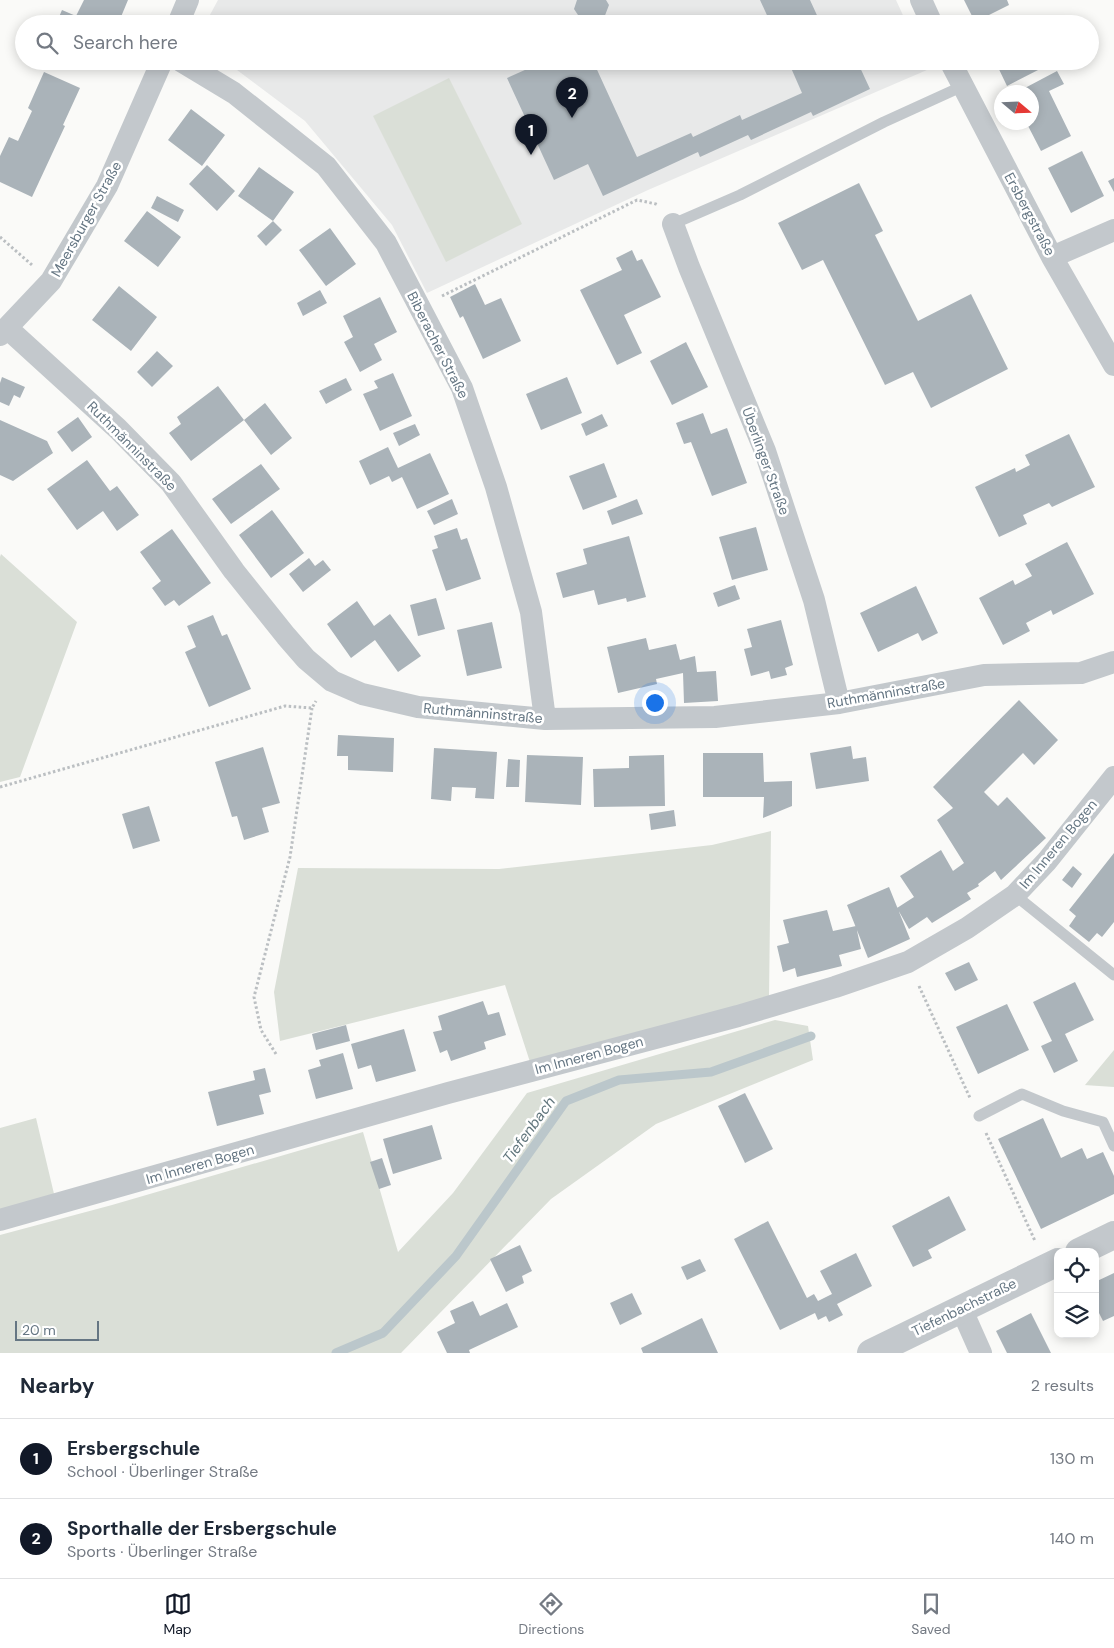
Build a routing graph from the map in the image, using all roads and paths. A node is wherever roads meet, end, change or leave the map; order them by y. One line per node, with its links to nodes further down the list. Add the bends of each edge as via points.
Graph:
1 (188, 0): 3 (street)
2 (921, 0): 4 (street)
3 (182, 15)
4 (928, 15)
5 (158, 70): 13 (street, Meersburger Straße, via 107,186)
6 (196, 70): 14 (street, Biberacher Straße, via 234,93 326,166 386,243)
7 (954, 70): 8 (street, Ersbergstraße)
8 (962, 86): 9 (lane, via 740,195); 12 (street, Ersbergstraße)
9 (673, 224): 14 (path, via 656,204 637,200); 19 (street, Überlinger Straße, via 765,451 814,600)
10 (1114, 230): 12 (street)
11 (0, 238): 13 (path)
12 (1052, 257): 16 (street, Ersbergstraße)
13 (51, 281): 15 (street, Meersburger Straße)
14 (419, 307): 21 (street, Biberacher Straße, via 462,388 496,487 531,612)
15 (4, 332): 18 (street, Ruthmänninstraße, via 118,429 171,483 286,636)
16 (1114, 365)
17 (1114, 662): 19 (street, Ruthmänninstraße, via 1081,673 984,675)
18 (332, 681): 20 (path); 21 (street, Ruthmänninstraße, via 362,694 418,707)
19 (839, 703): 21 (street, Ruthmänninstraße, via 715,717)
20 (312, 708): 23 (path, via 285,706); 26 (path, via 290,857 254,997 261,1030)
21 (545, 719)
22 (1114, 777): 24 (street, Im Inneren Bogen, via 1047,861)
23 (0, 787)
24 (1015, 895): 25 (lane); 29 (street, Im Inneren Bogen, via 908,962 836,988 448,1093)
25 (1114, 976)
26 (276, 1054)
27 (979, 1116): 28 (lane, via 1022,1094 1063,1112 1103,1122)
28 (1114, 1146)
29 (0, 1220)
30 (1114, 1235): 31 (street)
31 (1087, 1248)
32 (1054, 1264): 33 (street, Tiefenbachstraße)
33 (961, 1308): 34 (street, Tiefenbachstraße); 35 (street)
34 (871, 1353)
35 (981, 1353)

